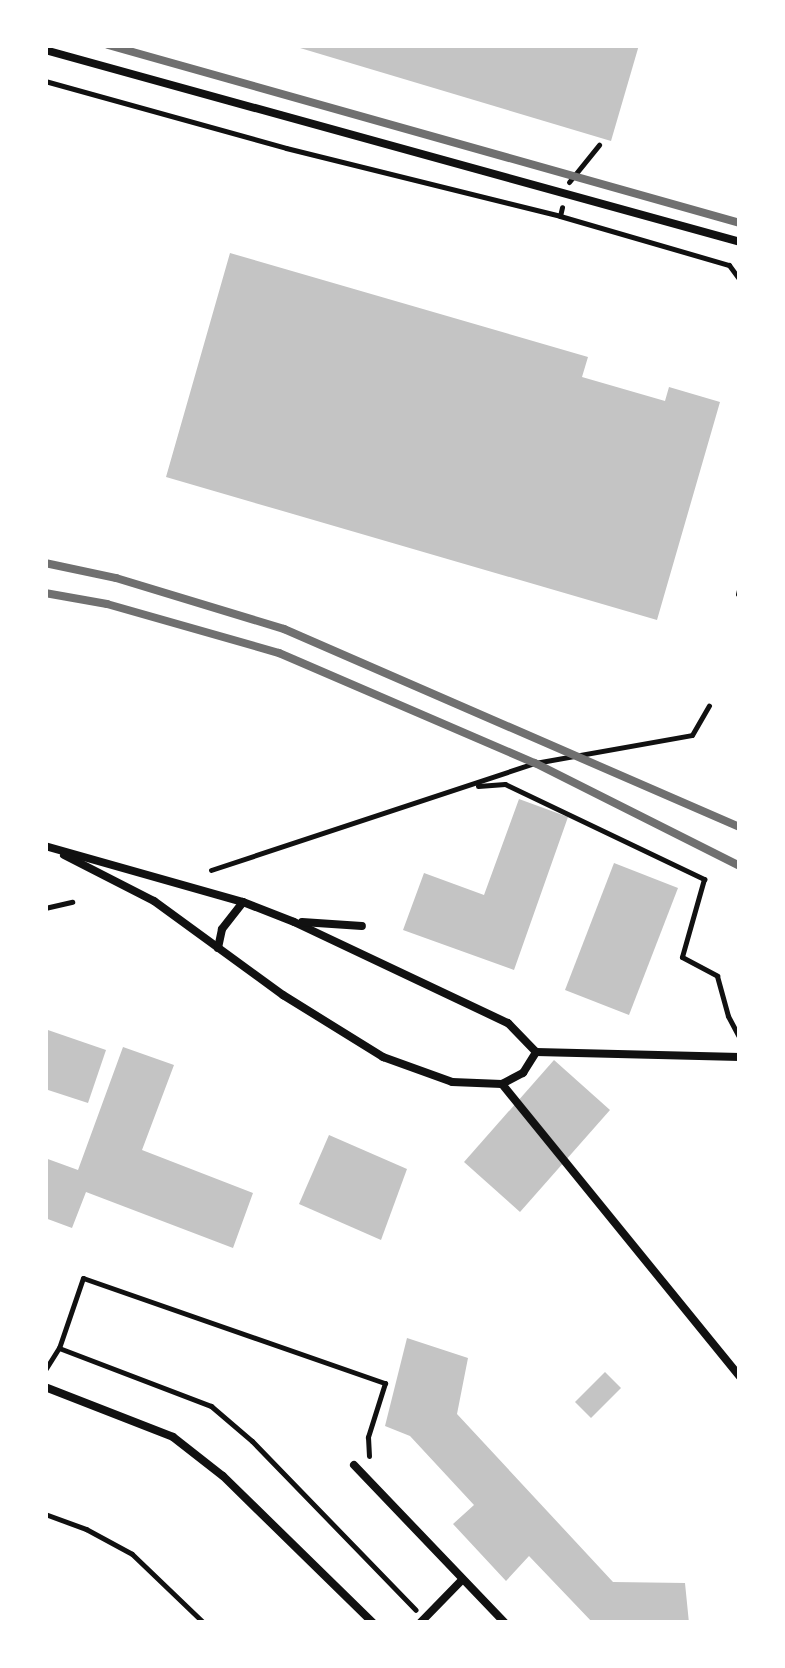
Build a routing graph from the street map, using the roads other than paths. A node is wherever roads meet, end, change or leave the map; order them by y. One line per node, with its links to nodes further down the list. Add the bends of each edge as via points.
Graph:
1 (45, 50): 3 (lane)
2 (740, 228): 3 (lane)
3 (736, 241)
4 (46, 846): 5 (lane); 8 (lane, via 154,901)
5 (244, 902): 6 (lane); 8 (lane, via 222,929)
6 (294, 922): 7 (lane); 9 (lane, via 508,1023)
7 (362, 926)
8 (218, 948): 11 (lane, via 383,1057 452,1082)
9 (536, 1052): 10 (lane); 11 (lane, via 522,1073)
10 (740, 1057)
11 (502, 1084): 12 (lane)
12 (740, 1377)
13 (45, 1387): 17 (lane, via 173,1437 223,1476)
14 (354, 1466): 15 (lane)
15 (461, 1581): 16 (lane); 18 (lane)
16 (422, 1621)
17 (373, 1623)
18 (506, 1623)

